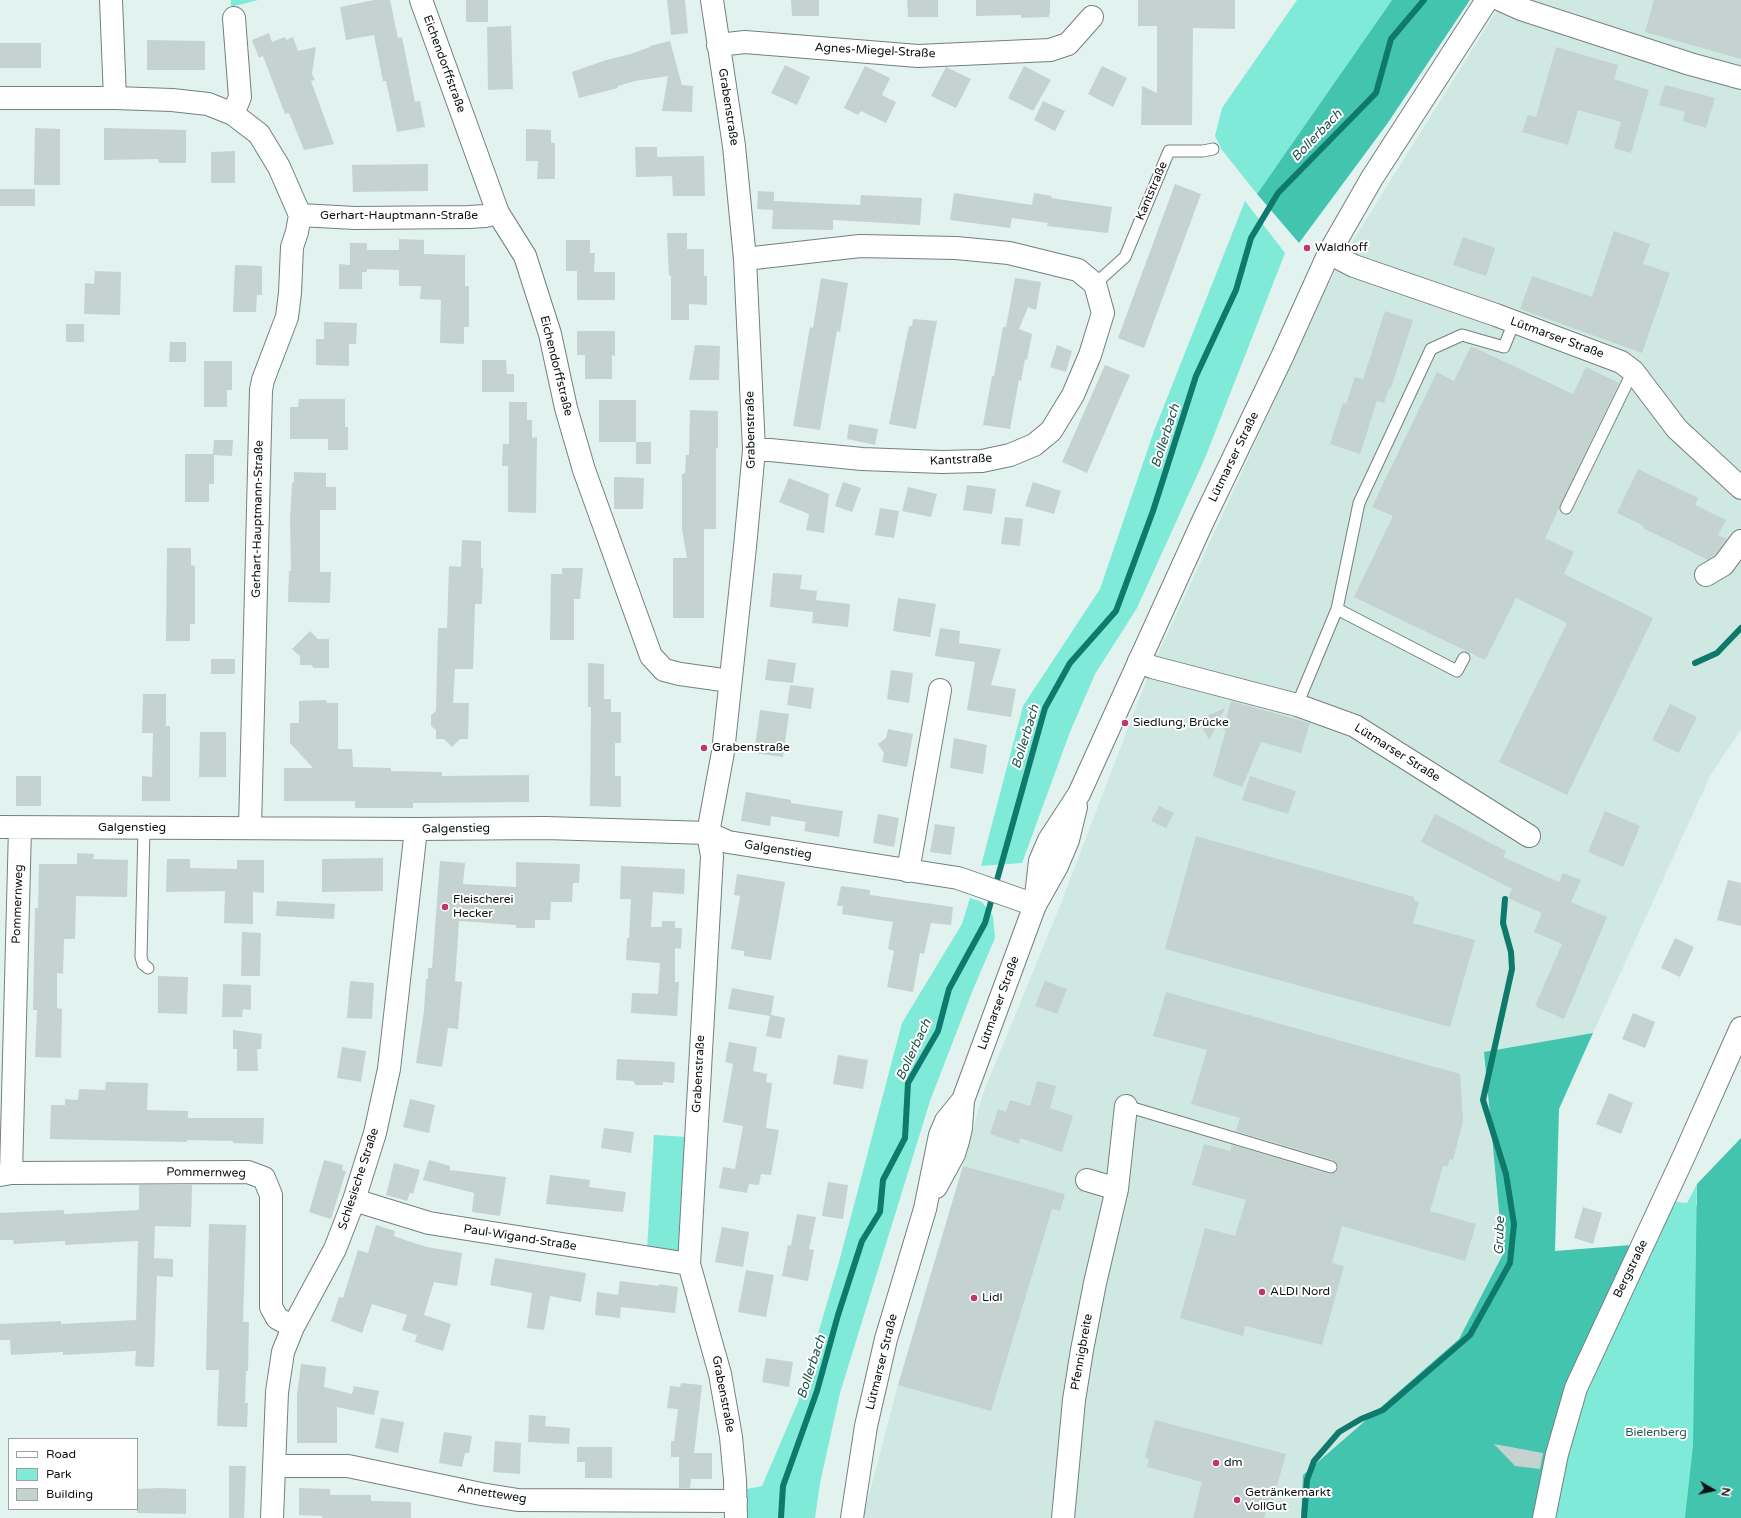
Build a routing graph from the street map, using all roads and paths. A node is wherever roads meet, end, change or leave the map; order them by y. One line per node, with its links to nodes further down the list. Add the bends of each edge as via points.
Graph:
1 (111, 0): 11 (street)
2 (421, 0): 14 (street, Eichendorffstraße)
3 (712, 0): 8 (street, Grabenstraße)
4 (1487, 0): 16 (street, Lütmarser Straße, via 1372,178)
5 (1501, 0): 9 (street, via 1521,9 1683,62)
6 (1092, 17): 8 (street, Agnes-Miegel-Straße, via 1068,44 1050,50 918,56 745,42)
7 (234, 18): 12 (street, via 240,97)
8 (718, 45): 17 (street, Grabenstraße, via 734,146)
9 (1741, 78)
10 (0, 98): 11 (street)
11 (115, 98): 12 (street, via 208,104)
12 (233, 114): 15 (street, via 259,134 280,167)
13 (1213, 149): 18 (lane, Kantstraße, via 1203,152 1169,151 1125,257)
14 (498, 213): 15 (street, Gerhart-Hauptmann-Straße, via 480,216 356,218); 29 (street, Eichendorffstraße, via 525,256 550,334 566,408 584,470 651,656 664,670)
15 (300, 215): 34 (street, Gerhart-Hauptmann-Straße, via 292,247 287,317 261,390)
16 (1329, 253): 19 (street, Lütmarser Straße, via 1354,266); 28 (street, Lütmarser Straße)
17 (745, 259): 18 (street, via 860,246 956,248 1009,253 1051,262 1078,270); 21 (street, Grabenstraße)
18 (1095, 284): 21 (street, Kantstraße, via 1103,314 1090,355 1072,395 1051,431 1034,445 1010,455 982,461 942,462 862,459)
19 (1514, 322): 20 (street, Lütmarser Straße, via 1621,362); 26 (lane, via 1504,347 1462,335 1431,349 1359,503)
20 (1633, 371): 22 (street, Lütmarser Straße, via 1677,429); 23 (lane)
21 (754, 450): 29 (street, Grabenstraße)
22 (1741, 488)
23 (1566, 508)
24 (1741, 541): 25 (street, via 1723,565)
25 (1706, 575)
26 (1337, 609): 27 (lane, via 1457,671); 31 (lane)
27 (1464, 658)
28 (1139, 661): 31 (street, Lütmarser Straße, via 1152,667); 39 (street, Lütmarser Straße, via 1079,794 1053,833 1040,861)
29 (730, 681): 36 (street, Grabenstraße, via 723,752)
30 (940, 690): 38 (street)
31 (1297, 705): 37 (street, Lütmarser Straße, via 1355,726)
32 (10, 828): 33 (street, Galgenstieg); 44 (street, Pommernweg)
33 (144, 828): 34 (street, Galgenstieg); 40 (lane, via 140,957 142,964)
34 (250, 828): 35 (street, Galgenstieg)
35 (416, 830): 36 (street, Galgenstieg, via 546,828); 47 (street, Schlesische Straße, via 389,1069 375,1133)
36 (708, 834): 38 (street, Galgenstieg, via 728,842); 48 (street, Grabenstraße, via 712,856)
37 (1529, 836)
38 (908, 870): 39 (street, Galgenstieg, via 958,878)
39 (1035, 905): 53 (street, Lütmarser Straße, via 962,1100 962,1128 954,1154 925,1209 886,1339 866,1426)
40 (148, 968)
41 (1741, 1028): 55 (street, Bergstraße, via 1576,1388 1557,1454)
42 (1126, 1106): 43 (lane); 46 (street, Pfennigbreite)
43 (1331, 1167)
44 (6, 1174): 49 (street, Pommernweg, via 248,1172 264,1178 270,1195 271,1307 277,1318)
45 (1087, 1180): 46 (street)
46 (1117, 1189): 54 (street, Pfennigbreite, via 1082,1350 1074,1400)
47 (354, 1200): 48 (street, Paul-Wigand-Straße, via 429,1223); 49 (street, Schlesische Straße, via 335,1249)
48 (689, 1264): 51 (street, Grabenstraße, via 720,1374 731,1437)
49 (293, 1327): 50 (street, Schlesische Straße, via 283,1352 277,1392)
50 (274, 1466): 51 (street, Annetteweg, via 348,1466 518,1500); 52 (street, Schlesische Straße)
51 (736, 1509)
52 (272, 1518)
53 (852, 1518)
54 (1063, 1518)
55 (1544, 1518)

